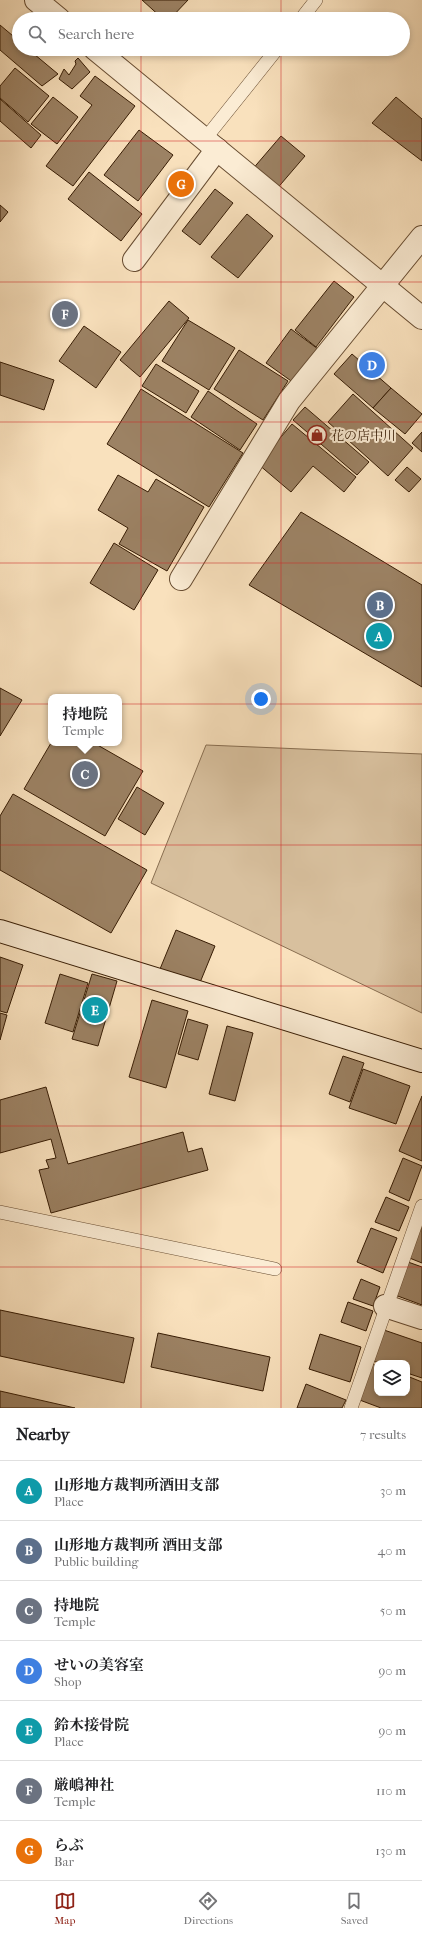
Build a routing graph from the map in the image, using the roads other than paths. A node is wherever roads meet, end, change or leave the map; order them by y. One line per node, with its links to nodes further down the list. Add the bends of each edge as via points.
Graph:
1 (36, 0): 3 (street)
2 (316, 0): 4 (lane)
3 (51, 12)
4 (307, 12)
5 (104, 56): 7 (street)
6 (272, 56): 7 (lane)
7 (211, 144): 9 (street); 10 (street)
8 (422, 237): 10 (street)
9 (134, 260)
10 (383, 286): 11 (street); 12 (street, via 289,401)
11 (422, 318)
12 (181, 579)
13 (0, 930): 14 (street)
14 (422, 1061)
15 (422, 1206): 18 (lane)
16 (0, 1212): 17 (lane)
17 (275, 1269)
18 (386, 1306): 19 (street); 20 (lane)
19 (422, 1318)
20 (351, 1408)

